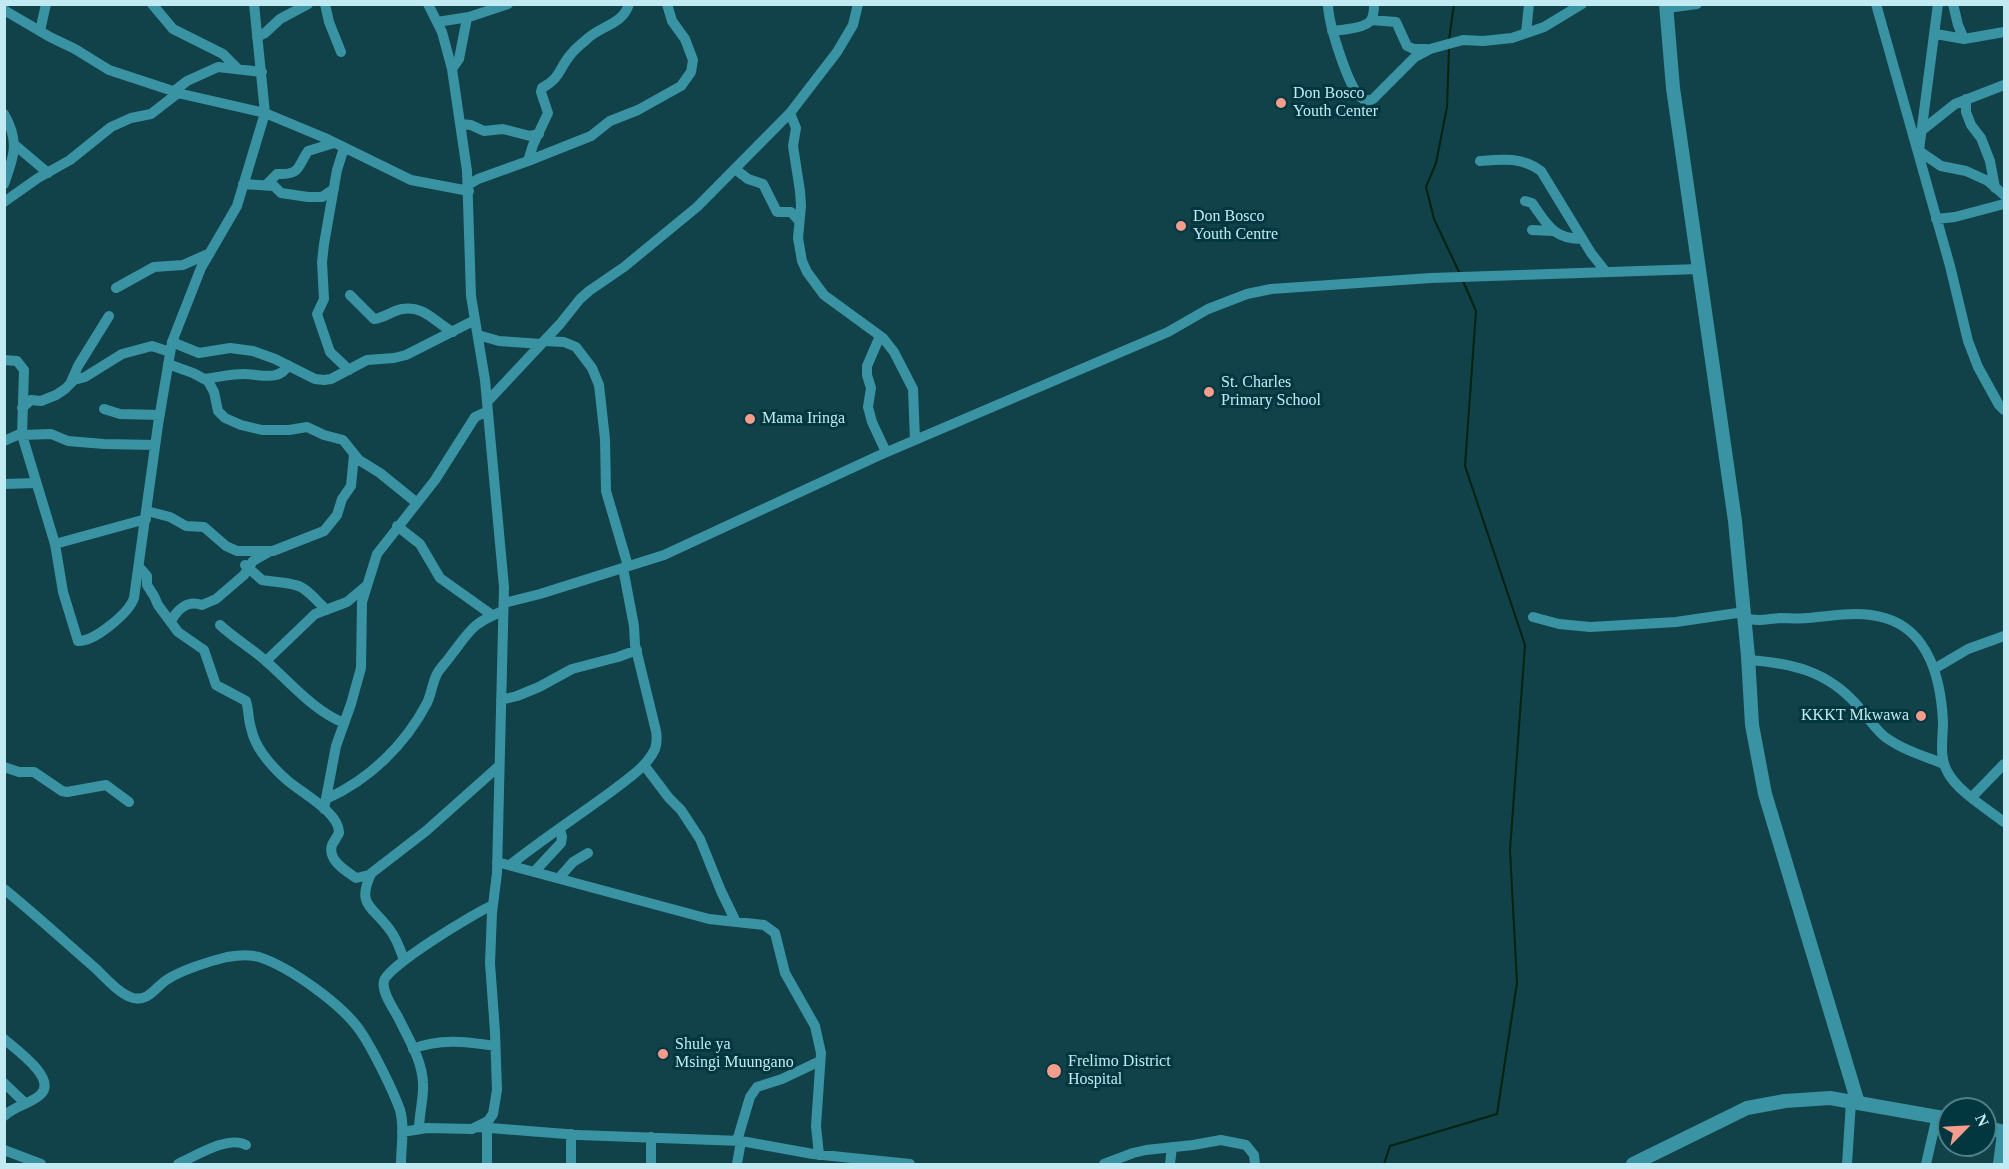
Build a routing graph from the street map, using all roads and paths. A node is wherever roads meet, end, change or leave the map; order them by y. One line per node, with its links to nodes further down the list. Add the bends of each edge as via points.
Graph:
1 (46, 4): 24 (street)
2 (152, 4): 33 (street, via 173,29 223,54)
3 (254, 4): 29 (street)
4 (308, 4): 29 (street)
5 (325, 4): 32 (street)
6 (428, 4): 23 (street)
7 (508, 4): 21 (street)
8 (629, 4): 44 (street, via 619,20 573,51 557,77 540,90 548,113)
9 (668, 4): 49 (street, via 672,21 692,54 687,80 638,110 610,121 591,136)
10 (858, 4): 40 (street, via 853,25 837,52)
11 (1328, 4): 25 (street)
12 (1374, 4): 22 (street)
13 (1529, 4): 27 (street)
14 (1582, 4): 27 (street)
15 (1697, 4): 19 (street)
16 (1876, 4): 47 (street)
17 (1938, 4): 28 (street)
18 (1953, 4): 30 (street)
19 (1666, 6): 67 (street, via 1673,88)
20 (4, 10): 24 (street)
21 (467, 18): 23 (street); 34 (street, via 459,59)
22 (1371, 20): 25 (street); 31 (street, via 1396,22 1407,46)
23 (437, 22): 34 (street)
24 (40, 31): 37 (street, via 109,70)
25 (1332, 31): 31 (street, via 1353,85 1367,101 1415,57)
26 (2004, 32): 30 (street)
27 (1526, 33): 31 (street, via 1502,40 1463,40)
28 (1936, 34): 30 (street); 43 (street)
29 (257, 37): 35 (street)
30 (1964, 39)
31 (1431, 49)
32 (341, 52)
33 (238, 69): 35 (street); 37 (street, via 218,67 187,81)
34 (452, 69): 42 (street)
35 (262, 72): 39 (street)
36 (2004, 85): 38 (street)
37 (176, 92): 39 (street); 51 (street, via 151,114 111,127)
38 (1966, 99): 43 (street); 57 (street, via 1966,112 1981,138)
39 (266, 113): 45 (street); 53 (street)
40 (790, 113): 50 (street); 62 (street, via 796,128 793,146 801,190)
41 (4, 114): 46 (street)
42 (460, 124): 44 (street, via 484,131 503,129 530,136); 55 (street)
43 (1921, 131): 47 (street)
44 (539, 134): 49 (street)
45 (339, 145): 54 (street, via 308,151 294,172 277,174); 55 (street, via 411,180); 56 (street)
46 (15, 146): 51 (street); 52 (street)
47 (1919, 154): 57 (street, via 1941,166 1988,181); 61 (street)
48 (1480, 161): 65 (street, via 1520,160 1541,171)
49 (528, 162): 55 (street, via 478,179)
50 (735, 169): 62 (street, via 763,184 775,210 790,212); 76 (street, via 674,227 589,291)
51 (48, 173): 59 (street)
52 (4, 184)
53 (243, 184): 54 (street); 66 (street, via 237,206)
54 (266, 185): 56 (street, via 281,193 308,197 322,196)
55 (468, 188): 72 (street)
56 (334, 189): 81 (street, via 322,262 324,299 316,314 330,352)
57 (2000, 191)
58 (1525, 201): 64 (street, via 1532,203)
59 (4, 202)
60 (2004, 204): 61 (street)
61 (1936, 219): 87 (street, via 1968,341)
62 (799, 221): 75 (street, via 802,261 818,288)
63 (1532, 230): 64 (street)
64 (1554, 231): 65 (street)
65 (1582, 239): 68 (street)
66 (211, 253): 69 (street, via 183,265 150,268); 77 (street, via 189,296)
67 (1699, 269): 68 (street); 110 (street, via 1735,520)
68 (1606, 272): 90 (street, via 1431,278 1247,294)
69 (116, 288)
70 (350, 295): 73 (street, via 374,319 414,309 431,315)
71 (109, 316): 83 (street)
72 (475, 320): 73 (street); 74 (street)
73 (453, 332): 81 (street, via 406,355 367,360)
74 (478, 335): 76 (street, via 499,341); 84 (street)
75 (880, 336): 90 (street, via 894,352 913,389); 93 (street, via 867,366 871,388 868,407)
76 (543, 342): 84 (street); 103 (street, via 572,344 595,374 603,409 606,491)
77 (171, 347): 79 (street); 80 (street, via 199,353 230,348 253,351); 83 (street, via 152,346 126,353)
78 (4, 360): 85 (street, via 16,361 24,370)
79 (168, 364): 82 (street); 88 (street)
80 (288, 365): 81 (street, via 324,380); 82 (street, via 275,376 244,374)
81 (349, 370)
82 (205, 379): 94 (street, via 214,392 218,411 225,418 262,430 313,429 343,440)
83 (71, 382): 85 (street, via 56,395 31,400)
84 (488, 406): 97 (street, via 476,417); 107 (street)
85 (22, 408): 89 (street)
86 (104, 409): 88 (street, via 120,414)
87 (2004, 411)
88 (160, 415): 92 (street)
89 (22, 434): 91 (street); 92 (street, via 51,434 68,441 104,444); 95 (street)
90 (915, 440): 93 (street)
91 (4, 441)
92 (155, 444): 98 (street)
93 (886, 452): 103 (street, via 695,541)
94 (354, 455): 97 (street); 102 (street, via 351,486 324,531)
95 (36, 483): 96 (street); 100 (street)
96 (4, 484)
97 (417, 503): 99 (street)
98 (147, 515): 100 (street); 101 (street, via 204,527); 104 (street)
99 (397, 526): 106 (street, via 376,554); 109 (street, via 420,544 440,578)
100 (55, 544): 104 (street, via 63,592 78,641 99,634 129,608)
101 (237, 552): 102 (street); 105 (street)
102 (269, 552): 105 (street, via 252,561)
103 (626, 567): 107 (street); 115 (street)
104 (140, 568): 112 (street, via 158,605)
105 (248, 568): 108 (street, via 262,580 297,586); 112 (street, via 216,599 202,605 191,603)
106 (366, 585): 108 (street, via 347,602); 120 (street, via 361,668)
107 (503, 607): 109 (street); 119 (street)
108 (327, 610): 117 (street, via 315,614)
109 (492, 615): 128 (street, via 472,627 438,673 419,717 384,762)
110 (1744, 615): 111 (street, via 1590,627); 116 (street); 118 (street, via 1759,622 1855,614 1883,617 1913,633)
111 (1533, 617)
112 (171, 621): 128 (street, via 182,636 204,650 216,686 246,701 257,744 285,779)
113 (220, 625): 117 (street)
114 (2004, 636): 118 (street, via 1968,649)
115 (637, 650): 119 (street, via 572,669 539,687); 123 (street, via 657,742)
116 (1748, 660): 121 (street, via 1789,664 1827,680 1898,746); 149 (street, via 1752,725 1765,794)
117 (266, 661): 120 (street, via 315,706)
118 (1934, 669): 121 (street, via 1941,705)
119 (501, 700): 124 (street)
120 (344, 723): 128 (street)
121 (1944, 764): 126 (street, via 1952,779)
122 (2004, 764): 126 (street)
123 (644, 765): 130 (street); 141 (street, via 700,839)
124 (500, 766): 132 (street); 135 (street)
125 (4, 767): 127 (street, via 34,772 67,792 106,785)
126 (1972, 797): 129 (street)
127 (129, 802)
128 (325, 804): 136 (street, via 340,828 331,848 334,859)
129 (2004, 822)
130 (560, 829): 133 (street); 134 (street, via 561,843)
131 (588, 853): 137 (street)
132 (497, 862): 133 (street); 140 (street)
133 (510, 865): 134 (street)
134 (534, 872): 137 (street)
135 (371, 874): 136 (street, via 356,878); 139 (street)
136 (352, 875): 139 (street)
137 (559, 878): 141 (street, via 709,919)
138 (4, 889): 154 (street, via 132,998 145,997 170,978 228,957 250,956 279,965 343,1010 361,1032 396,1100)
139 (364, 897): 142 (street, via 396,938)
140 (493, 905): 142 (street); 144 (street, via 490,963)
141 (736, 922): 146 (street, via 764,925 775,933 785,974 815,1026)
142 (404, 960): 145 (street, via 388,973 384,985)
143 (4, 1039): 148 (street, via 44,1079 42,1094)
144 (495, 1046): 145 (street, via 440,1041); 152 (street, via 495,1104 493,1114)
145 (413, 1049): 153 (street, via 421,1066 423,1084)
146 (820, 1061): 159 (street, via 758,1087 750,1097); 163 (street)
147 (4, 1083): 148 (street)
148 (25, 1103): 150 (street)
149 (1854, 1103): 151 (street); 176 (street, via 1830,1098 1747,1108); 177 (street)
150 (4, 1116)
151 (1937, 1117)
152 (482, 1128): 153 (street); 156 (street); 168 (street)
153 (419, 1129): 154 (street)
154 (402, 1132): 167 (street)
155 (2004, 1133): 179 (street)
156 (571, 1134): 158 (street); 169 (street)
157 (1937, 1134): 178 (street)
158 (651, 1137): 159 (street); 170 (street)
159 (739, 1141): 163 (street); 171 (street)
160 (246, 1145): 166 (street, via 227,1143)
161 (1172, 1147): 173 (street, via 1133,1152); 174 (street); 175 (street, via 1221,1140 1235,1142 1246,1145)
162 (4, 1150): 165 (street)
163 (815, 1158): 164 (street)
164 (892, 1163): 172 (street)
165 (41, 1164)
166 (178, 1164)
167 (401, 1164)
168 (487, 1164)
169 (571, 1164)
170 (651, 1164)
171 (736, 1164)
172 (910, 1164)
173 (1104, 1164)
174 (1170, 1164)
175 (1255, 1164)
176 (1633, 1164)
177 (1847, 1164)
178 (1926, 1164)
179 (2000, 1164)

